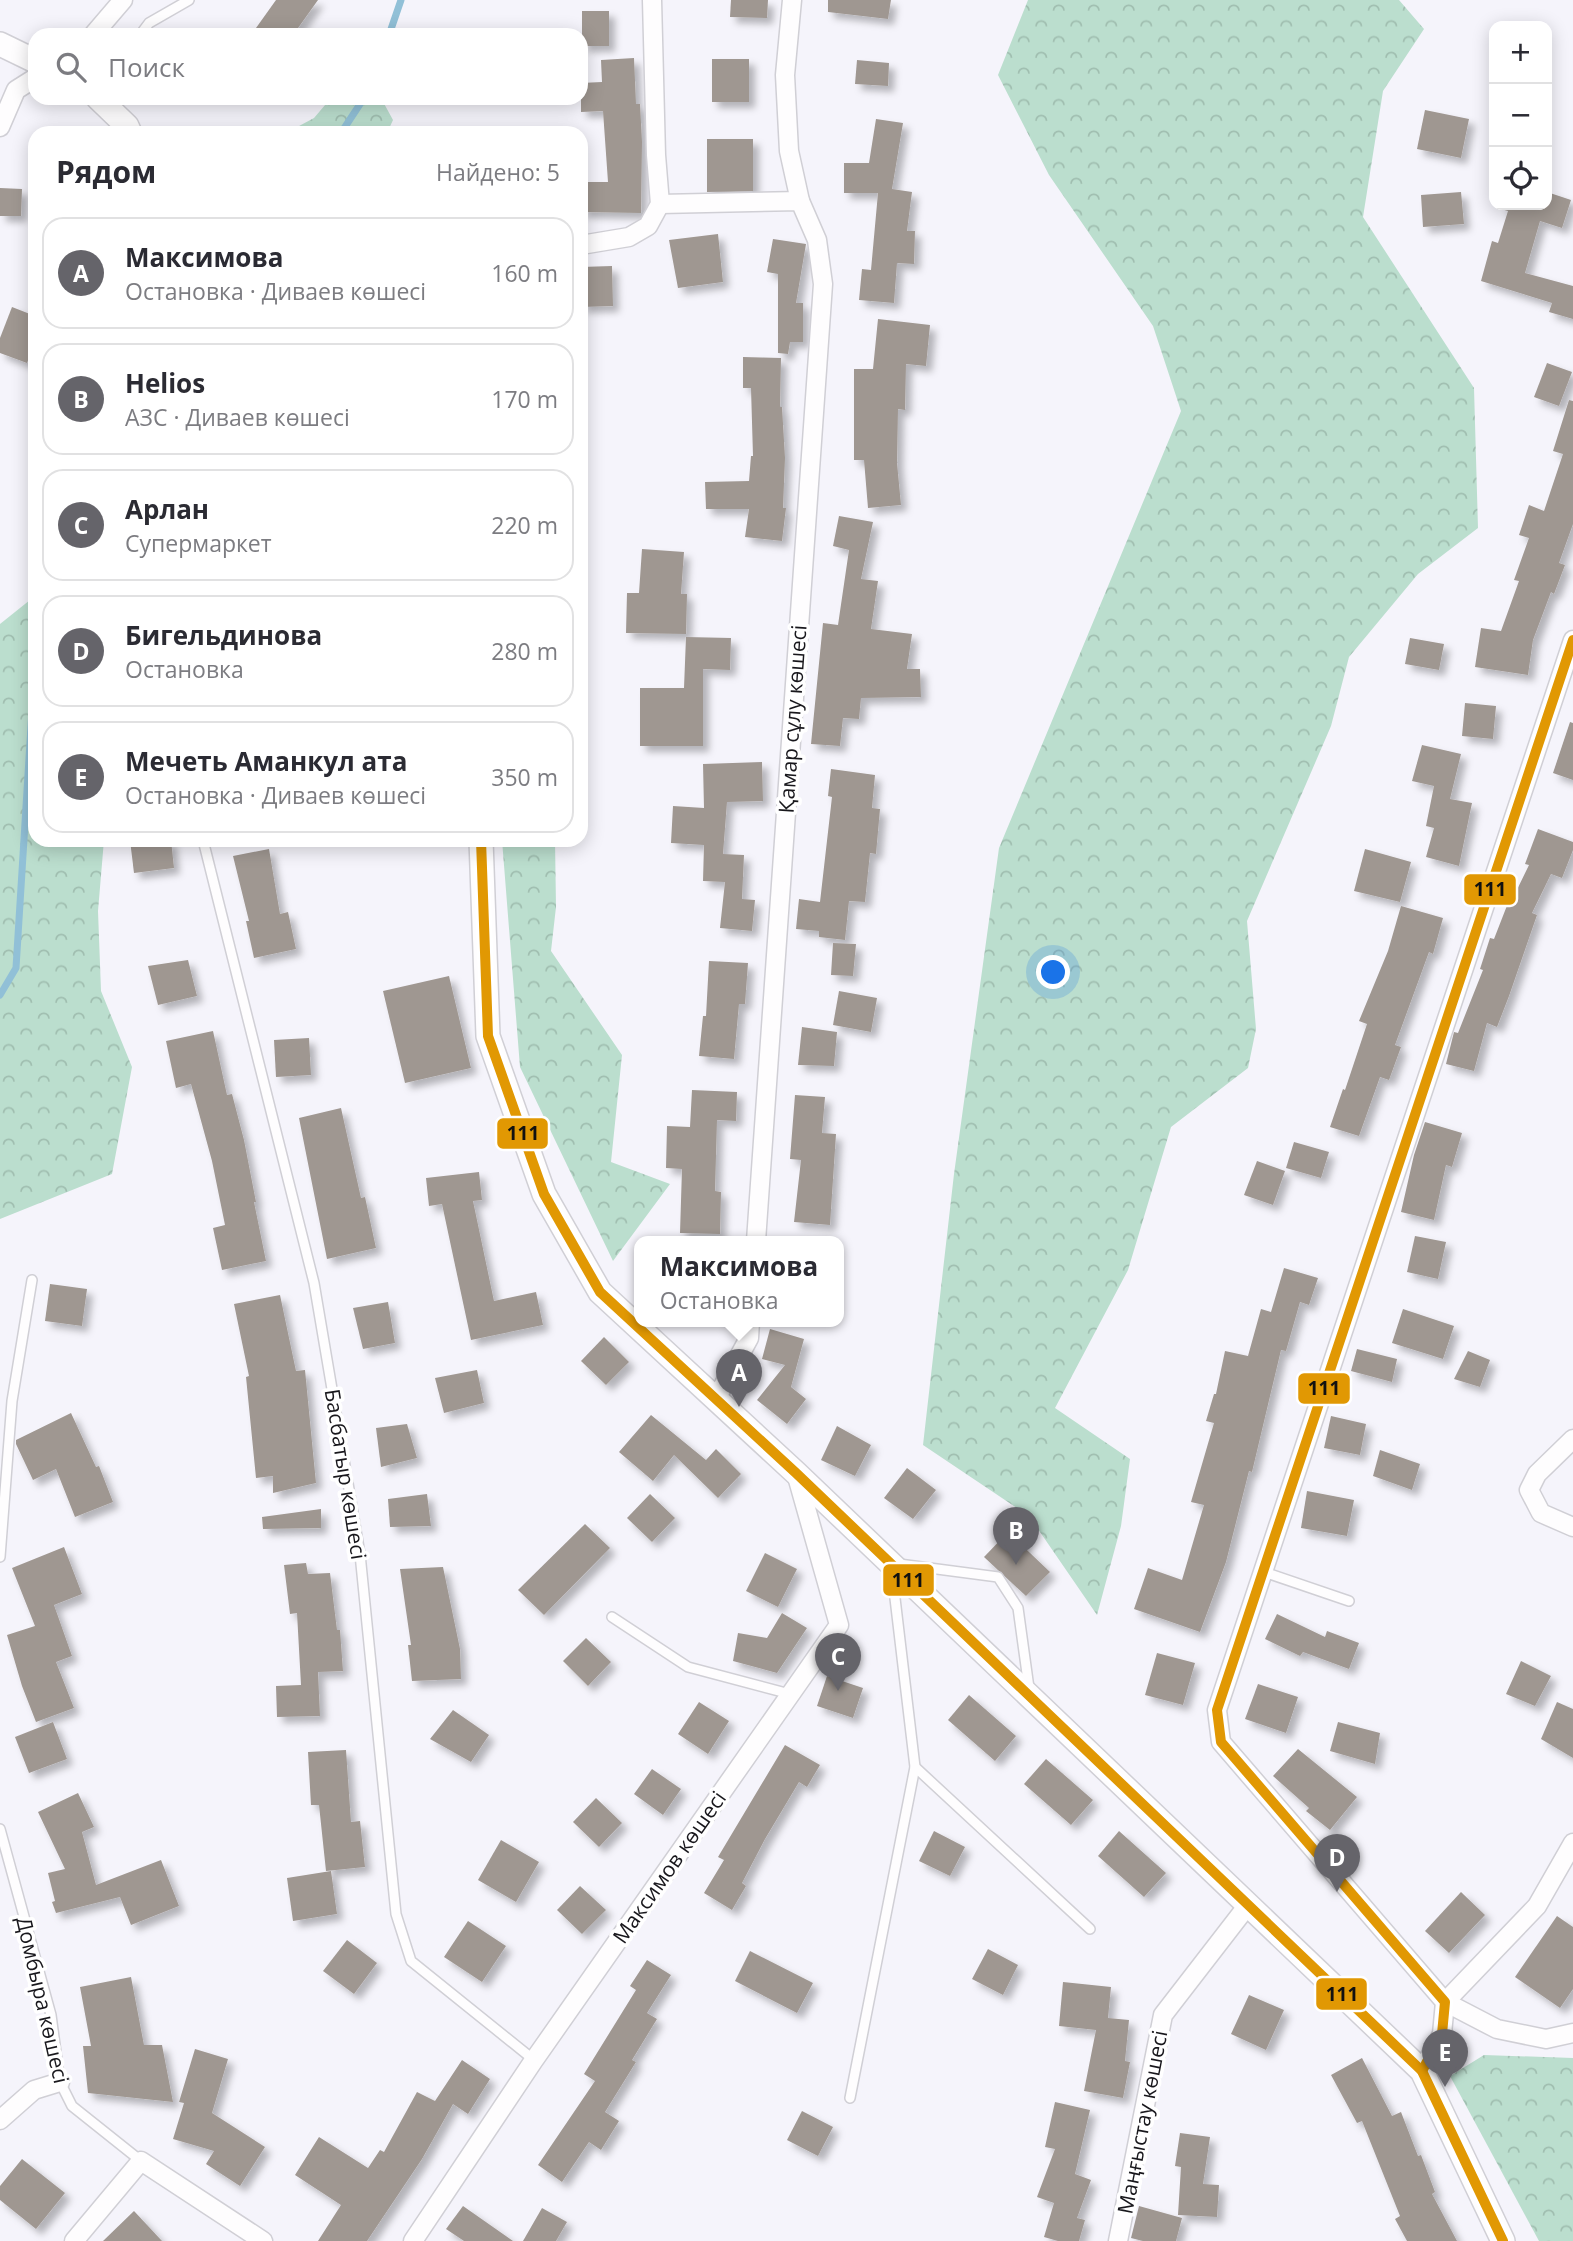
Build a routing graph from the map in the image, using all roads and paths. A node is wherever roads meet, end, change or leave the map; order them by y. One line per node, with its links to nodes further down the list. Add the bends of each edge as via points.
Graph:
1 (123, 0): 5 (street)
2 (189, 0): 6 (lane)
3 (652, 0): 14 (street)
4 (792, 0): 13 (street, Қамар сұлу көшесі, via 785,75 789,151)
5 (99, 28)
6 (145, 28)
7 (0, 44): 8 (street)
8 (28, 58)
9 (28, 82): 12 (street, via 16,90)
10 (105, 105): 11 (street)
11 (127, 126)
12 (0, 127)
13 (800, 201): 14 (street); 19 (street, Қамар сұлу көшесі, via 817,240 823,284)
14 (660, 204): 15 (street, via 649,226 629,237)
15 (588, 244)
16 (1573, 640): 30 (street)
17 (206, 847): 42 (lane, Басбатыр көшесі, via 316,1296 360,1553 396,1913 411,1961)
18 (481, 847): 21 (street, via 488,1036 544,1194 600,1292)
19 (756, 1236)
20 (32, 1280): 28 (lane, via 12,1401)
21 (634, 1323)
22 (638, 1327): 24 (street)
23 (750, 1327): 24 (street, via 749,1338)
24 (716, 1399): 26 (street)
25 (1573, 1439): 27 (street, via 1537,1474 1530,1490 1541,1513)
26 (796, 1472): 29 (street); 33 (street, Максимов көшесі, via 839,1625)
27 (1573, 1527)
28 (0, 1557)
29 (891, 1563): 34 (street); 34 (lane, via 998,1577 1018,1608); 35 (lane)
30 (1264, 1572): 31 (lane); 40 (street, via 1217,1710 1221,1742)
31 (1349, 1601)
32 (612, 1617): 33 (lane, via 688,1667)
33 (790, 1694): 42 (street, Максимов көшесі)
34 (1030, 1696): 38 (street)
35 (915, 1767): 39 (lane); 45 (lane)
36 (0, 1829): 44 (lane, Домбыра көшесі, via 51,2015)
37 (1573, 1843): 40 (street, via 1538,1906)
38 (1248, 1905): 43 (street); 51 (street, Маңғыстау көшесі, via 1163,2015)
39 (1090, 1929)
40 (1445, 2002): 41 (street, via 1497,2029 1546,2039); 43 (street, via 1442,2034)
41 (1573, 2033)
42 (534, 2060): 50 (street, Максимов көшесі)
43 (1422, 2071): 52 (street)
44 (60, 2082): 46 (street, via 34,2090); 47 (lane, Домбыра көшесі, via 72,2106)
45 (850, 2098)
46 (0, 2120)
47 (141, 2161): 48 (street); 49 (street, Домбыра көшесі)
48 (74, 2241)
49 (264, 2241)
50 (413, 2241)
51 (1118, 2241)
52 (1503, 2241)

